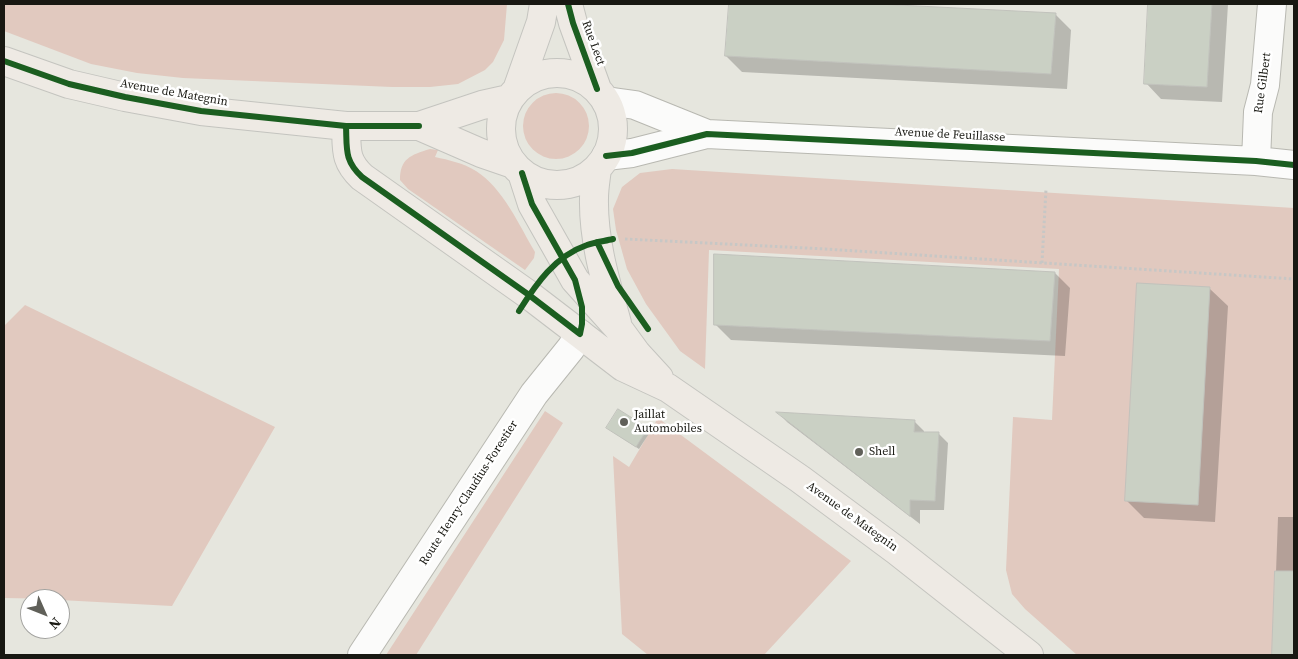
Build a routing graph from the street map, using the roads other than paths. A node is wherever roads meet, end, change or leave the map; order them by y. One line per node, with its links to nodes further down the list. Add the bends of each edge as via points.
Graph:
1 (544, 4): 5 (main road, via 541,22)
2 (568, 4): 6 (main road, Rue Lect)
3 (1272, 4): 11 (street, Rue Gilbert, via 1265,85 1258,112)
4 (4, 61): 7 (main road, Avenue de Mategnin, via 69,84 125,97 201,111)
5 (513, 93): 6 (main road, via 530,78 559,72 586,80); 8 (main road, Avenue de Mategnin); 13 (main road, via 502,112 500,127 506,153)
6 (602, 95): 9 (street, Avenue de Feuillasse); 10 (main road, via 612,114 613,129 612,143)
7 (346, 126): 8 (main road, Avenue de Mategnin); 15 (main road, Avenue de Mategnin, via 349,161 362,177)
8 (419, 126): 13 (main road, Avenue de Mategnin)
9 (707, 134): 10 (street, Avenue de Feuillasse); 11 (street, Avenue de Feuillasse)
10 (602, 162): 13 (main road, via 588,176 567,184 544,183); 14 (main road, Avenue de Mategnin, via 594,198 597,242)
11 (1256, 162): 12 (street, Avenue de Feuillasse)
12 (1294, 165)
13 (518, 169): 14 (main road, Avenue de Mategnin, via 532,204 575,280)
14 (618, 328): 16 (main road, Avenue de Mategnin, via 636,354)
15 (580, 334): 16 (main road, Avenue de Mategnin, via 624,366); 17 (street, Route Henry-Claudius-Forestier, via 534,394)
16 (668, 388): 18 (main road, Avenue de Mategnin, via 800,479)
17 (362, 655)
18 (1029, 655)

